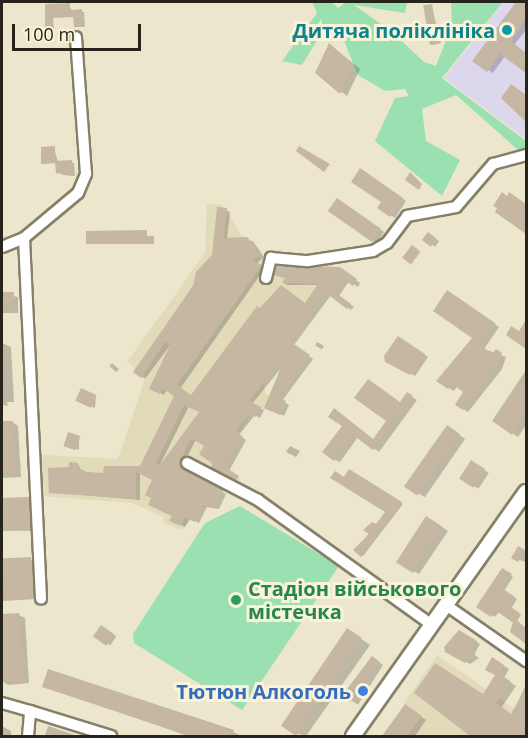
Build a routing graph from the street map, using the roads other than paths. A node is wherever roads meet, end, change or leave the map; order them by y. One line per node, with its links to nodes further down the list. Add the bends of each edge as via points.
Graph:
1 (76, 37): 3 (street, via 86,174 78,193)
2 (526, 155): 5 (street, via 493,164 456,207 407,216 387,243 373,251 308,261 271,258)
3 (24, 238): 4 (street); 8 (street)
4 (2, 247)
5 (266, 278)
6 (187, 463): 10 (street, via 258,500)
7 (526, 492): 9 (main road)
8 (41, 599)
9 (446, 605): 10 (main road); 11 (street)
10 (432, 625): 16 (main road)
11 (526, 661)
12 (2, 703): 13 (street)
13 (30, 711): 14 (street); 15 (street)
14 (28, 736)
15 (111, 736)
16 (353, 736)

